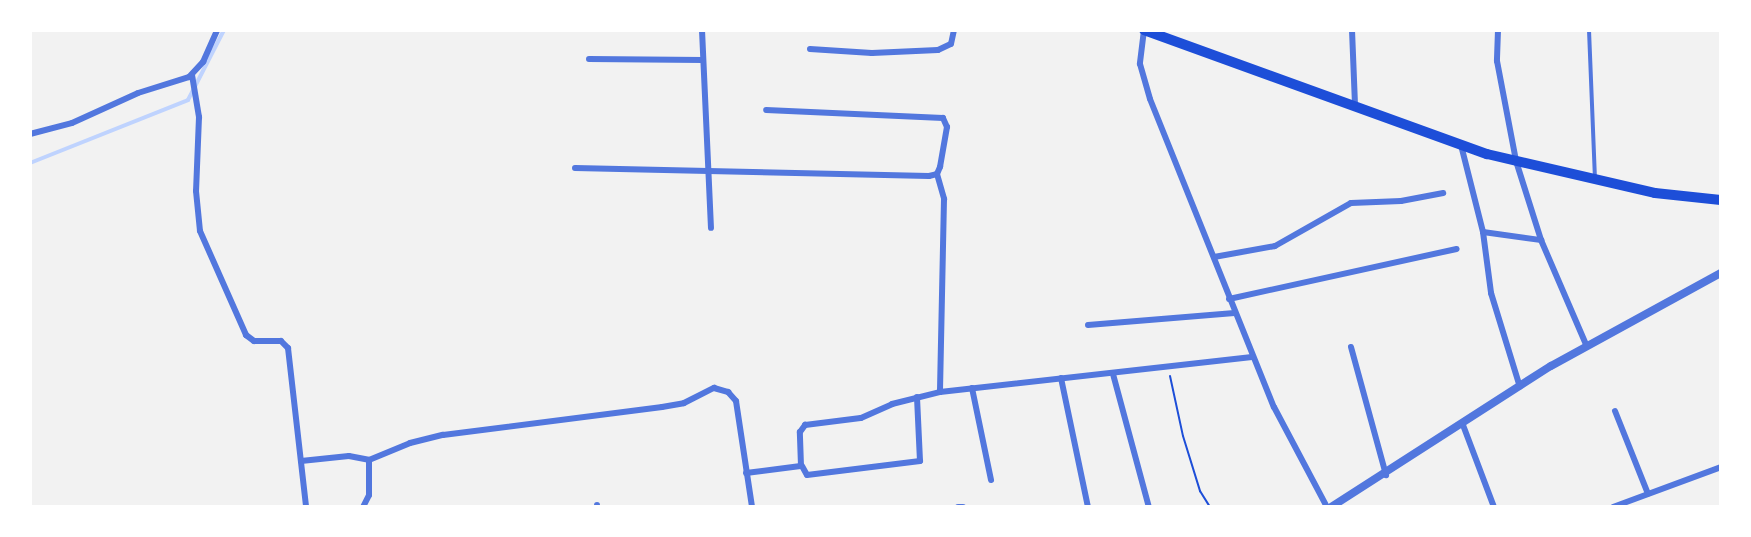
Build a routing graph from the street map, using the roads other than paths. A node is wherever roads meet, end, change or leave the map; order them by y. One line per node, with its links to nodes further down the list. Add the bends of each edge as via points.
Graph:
1 (217, 30): 11 (street)
2 (702, 30): 10 (street)
3 (954, 30): 8 (street, via 951,44 938,50 872,53)
4 (1144, 30): 12 (main road); 27 (street, via 1142,73)
5 (1352, 30): 12 (street)
6 (1498, 30): 16 (street, via 1497,61)
7 (1589, 30): 20 (lane)
8 (810, 49)
9 (589, 59): 10 (street)
10 (703, 60): 18 (street)
11 (193, 78): 14 (street, via 138,93 72,123); 44 (street, via 201,231 246,335 254,341 281,341 288,348)
12 (1355, 106): 15 (main road)
13 (766, 110): 19 (street, via 943,118 947,127)
14 (30, 134)
15 (1461, 145): 16 (main road); 24 (street)
16 (1516, 161): 20 (main road); 25 (street)
17 (575, 168): 18 (street)
18 (707, 171): 19 (street); 23 (street)
19 (936, 174): 39 (street, via 944,200)
20 (1595, 179): 22 (main road, via 1655,194)
21 (1443, 193): 27 (street, via 1401,201 1351,203 1275,246)
22 (1721, 200)
23 (711, 228)
24 (1483, 232): 25 (street); 37 (street, via 1491,293)
25 (1541, 240): 33 (street)
26 (1457, 249): 29 (street)
27 (1214, 257): 29 (street)
28 (1721, 273): 33 (street)
29 (1229, 299): 30 (street)
30 (1235, 313): 31 (street); 34 (street)
31 (1088, 325)
32 (1351, 347): 48 (street)
33 (1587, 347): 37 (street)
34 (1252, 357): 35 (street); 56 (street)
35 (1113, 375): 36 (street); 55 (street)
36 (1060, 378): 38 (street); 54 (street)
37 (1520, 387): 42 (street)
38 (972, 388): 39 (street); 49 (street)
39 (940, 392): 40 (street)
40 (917, 397): 45 (street, via 861,418 804,425 800,432); 45 (street, via 920,461 807,475)
41 (1615, 411): 50 (street)
42 (1463, 425): 48 (street); 58 (street)
43 (369, 460): 44 (street, via 349,456); 47 (street, via 437,436 662,407 684,403 714,388 728,392 736,401); 52 (street, via 369,495)
44 (301, 461): 51 (street)
45 (802, 466): 47 (street)
46 (1721, 467): 50 (street)
47 (746, 472): 53 (street)
48 (1386, 476): 57 (street)
49 (991, 480)
50 (1648, 494): 59 (street)
51 (306, 507)
52 (363, 507)
53 (752, 507)
54 (1088, 507)
55 (1149, 507)
56 (1327, 507)
57 (1331, 507)
58 (1494, 507)
59 (1613, 507)

